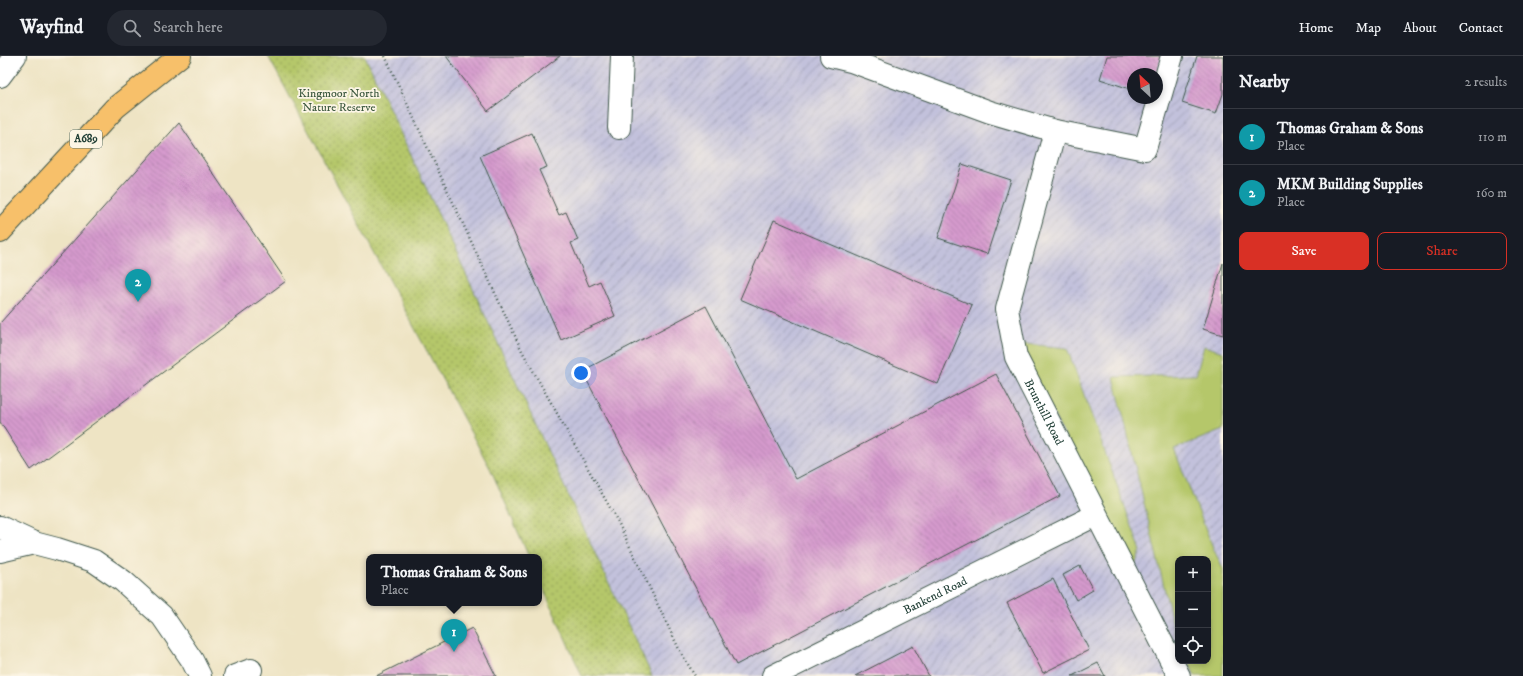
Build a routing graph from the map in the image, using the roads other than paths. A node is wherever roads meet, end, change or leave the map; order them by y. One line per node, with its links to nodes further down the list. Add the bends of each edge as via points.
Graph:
1 (15, 56): 6 (street)
2 (180, 56): 9 (highway, A689, via 115,108)
3 (622, 56): 7 (street)
4 (831, 56): 8 (street, via 990,112)
5 (1172, 56): 8 (street, via 1144,149)
6 (0, 76)
7 (619, 128)
8 (1055, 131): 10 (street, Brunthill Road, via 1007,309 1016,357)
9 (0, 232)
10 (1096, 515): 15 (street, Bankend Road); 16 (street, Brunthill Road)
11 (0, 527): 12 (street)
12 (34, 543): 13 (street); 14 (street, via 94,561 123,581 162,616)
13 (0, 551)
14 (200, 676)
15 (773, 676)
16 (1179, 676)

